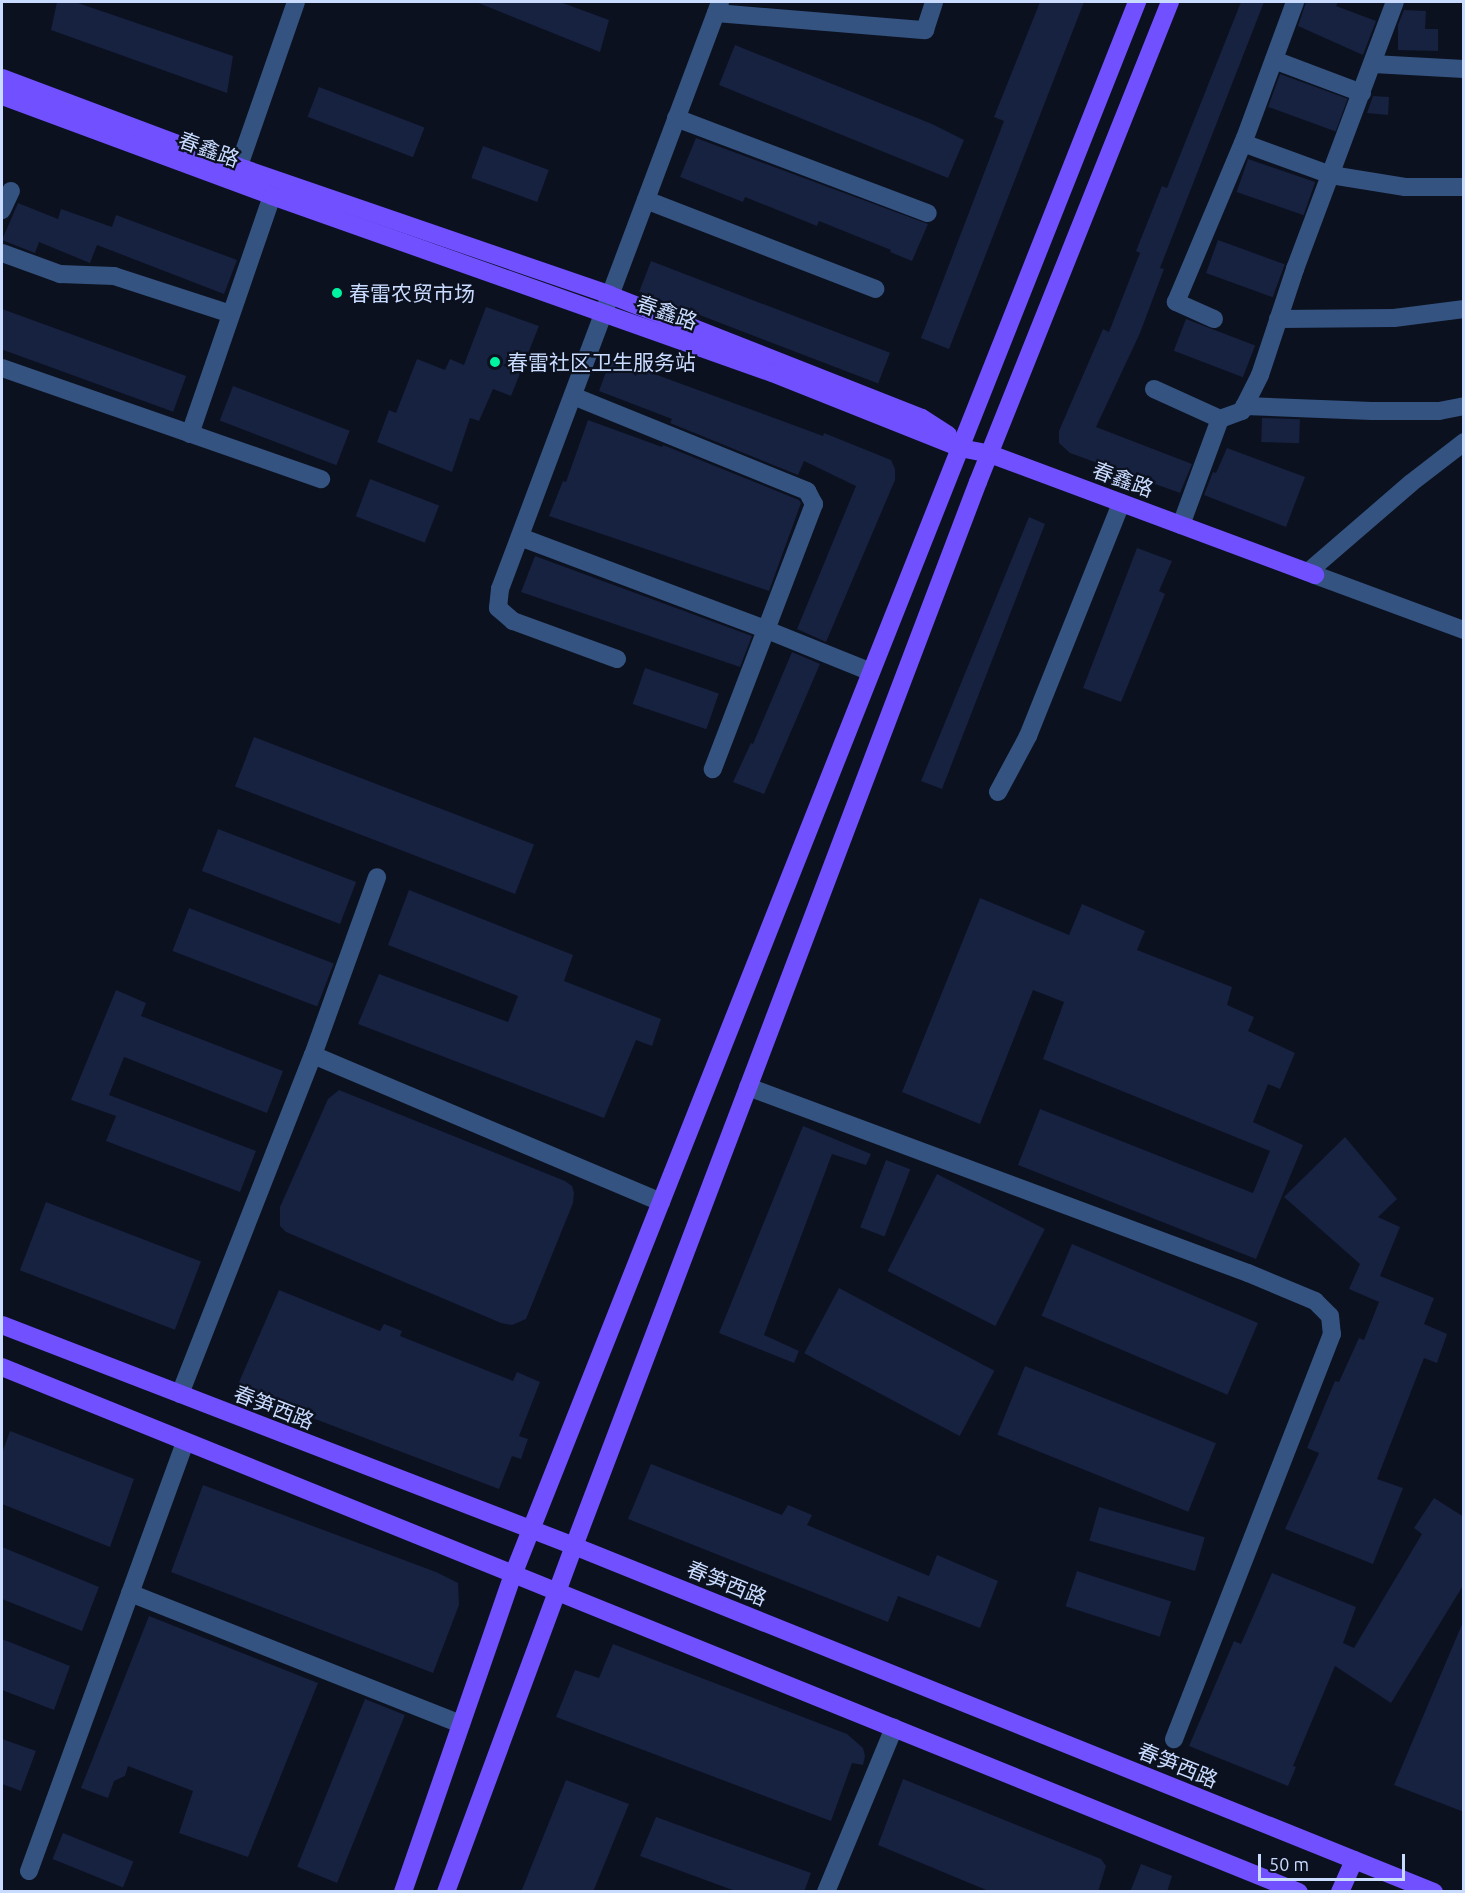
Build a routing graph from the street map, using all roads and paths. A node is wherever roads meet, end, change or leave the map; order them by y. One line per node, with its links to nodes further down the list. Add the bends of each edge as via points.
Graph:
1 (296, 2): 16 (street)
2 (934, 2): 7 (street, via 925,30)
3 (1137, 2): 40 (main road)
4 (1170, 2): 41 (main road)
5 (1295, 2): 8 (street)
6 (1395, 2): 9 (street)
7 (718, 7): 14 (street)
8 (1274, 60): 12 (street); 15 (street)
9 (1373, 64): 10 (street); 12 (street)
10 (1464, 69)
11 (2, 78): 16 (main road, 春鑫路)
12 (1362, 93): 17 (street)
13 (2, 96): 16 (main road, 春鑫路)
14 (676, 118): 21 (street); 23 (street)
15 (1243, 143): 17 (street); 30 (street, via 1176,302)
16 (236, 174): 20 (main road, 春鑫路); 26 (main road, 春鑫路)
17 (1331, 175): 18 (street, via 1405,187); 31 (street)
18 (1464, 187)
19 (11, 191): 22 (street)
20 (272, 196): 28 (main road, 春鑫路); 29 (street)
21 (646, 200): 25 (street); 26 (street)
22 (2, 210)
23 (928, 213)
24 (2, 253): 29 (street, via 60,274 114,276)
25 (875, 289)
26 (610, 295): 28 (street); 40 (main road, 春鑫路, via 922,418)
27 (1464, 309): 31 (street, via 1394,318)
28 (603, 313): 34 (street); 40 (main road, 春鑫路)
29 (231, 314): 38 (street)
30 (1214, 319)
31 (1278, 319): 35 (street, via 1260,375)
32 (2, 368): 38 (street)
33 (1154, 389): 37 (street)
34 (573, 396): 45 (street); 47 (street, via 807,491 814,504)
35 (1244, 406): 36 (street, via 1394,411 1439,411); 37 (street, via 1242,411)
36 (1464, 406)
37 (1220, 419): 44 (street)
38 (190, 434): 42 (street)
39 (1464, 442): 46 (street, via 1411,483)
40 (961, 446): 41 (main road, 春鑫路); 50 (main road)
41 (990, 454): 43 (main road, 春鑫路); 55 (main road)
42 (321, 479)
43 (1121, 503): 44 (main road, 春鑫路); 52 (street, via 1028,736)
44 (1181, 525): 46 (main road, 春鑫路)
45 (520, 537): 47 (street); 49 (street, via 500,589 498,608 513,621)
46 (1312, 573): 48 (street)
47 (767, 630): 50 (street); 51 (street)
48 (1464, 630)
49 (617, 659)
50 (871, 672): 56 (main road)
51 (713, 769)
52 (998, 792)
53 (376, 877): 54 (street)
54 (313, 1055): 56 (street); 59 (street)
55 (748, 1087): 62 (main road); 68 (street, via 1248,1273 1315,1301 1330,1316 1332,1334)
56 (661, 1202): 61 (main road)
57 (2, 1325): 59 (main road, 春笋西路)
58 (2, 1367): 60 (main road)
59 (180, 1394): 61 (main road, 春笋西路)
60 (185, 1442): 63 (main road); 65 (street)
61 (531, 1531): 62 (main road, 春笋西路); 63 (main road)
62 (574, 1546): 64 (main road); 69 (main road, 春笋西路)
63 (514, 1575): 64 (main road); 66 (main road)
64 (557, 1592): 67 (main road); 72 (main road)
65 (130, 1593): 66 (street); 70 (street)
66 (461, 1724): 71 (main road)
67 (894, 1728): 73 (street); 74 (main road)
68 (1174, 1739)
69 (1354, 1860): 75 (main road); 76 (main road, 春笋西路)
70 (29, 1871)
71 (403, 1892)
72 (446, 1892)
73 (826, 1892)
74 (1299, 1892)
75 (1340, 1892)
76 (1434, 1892)

